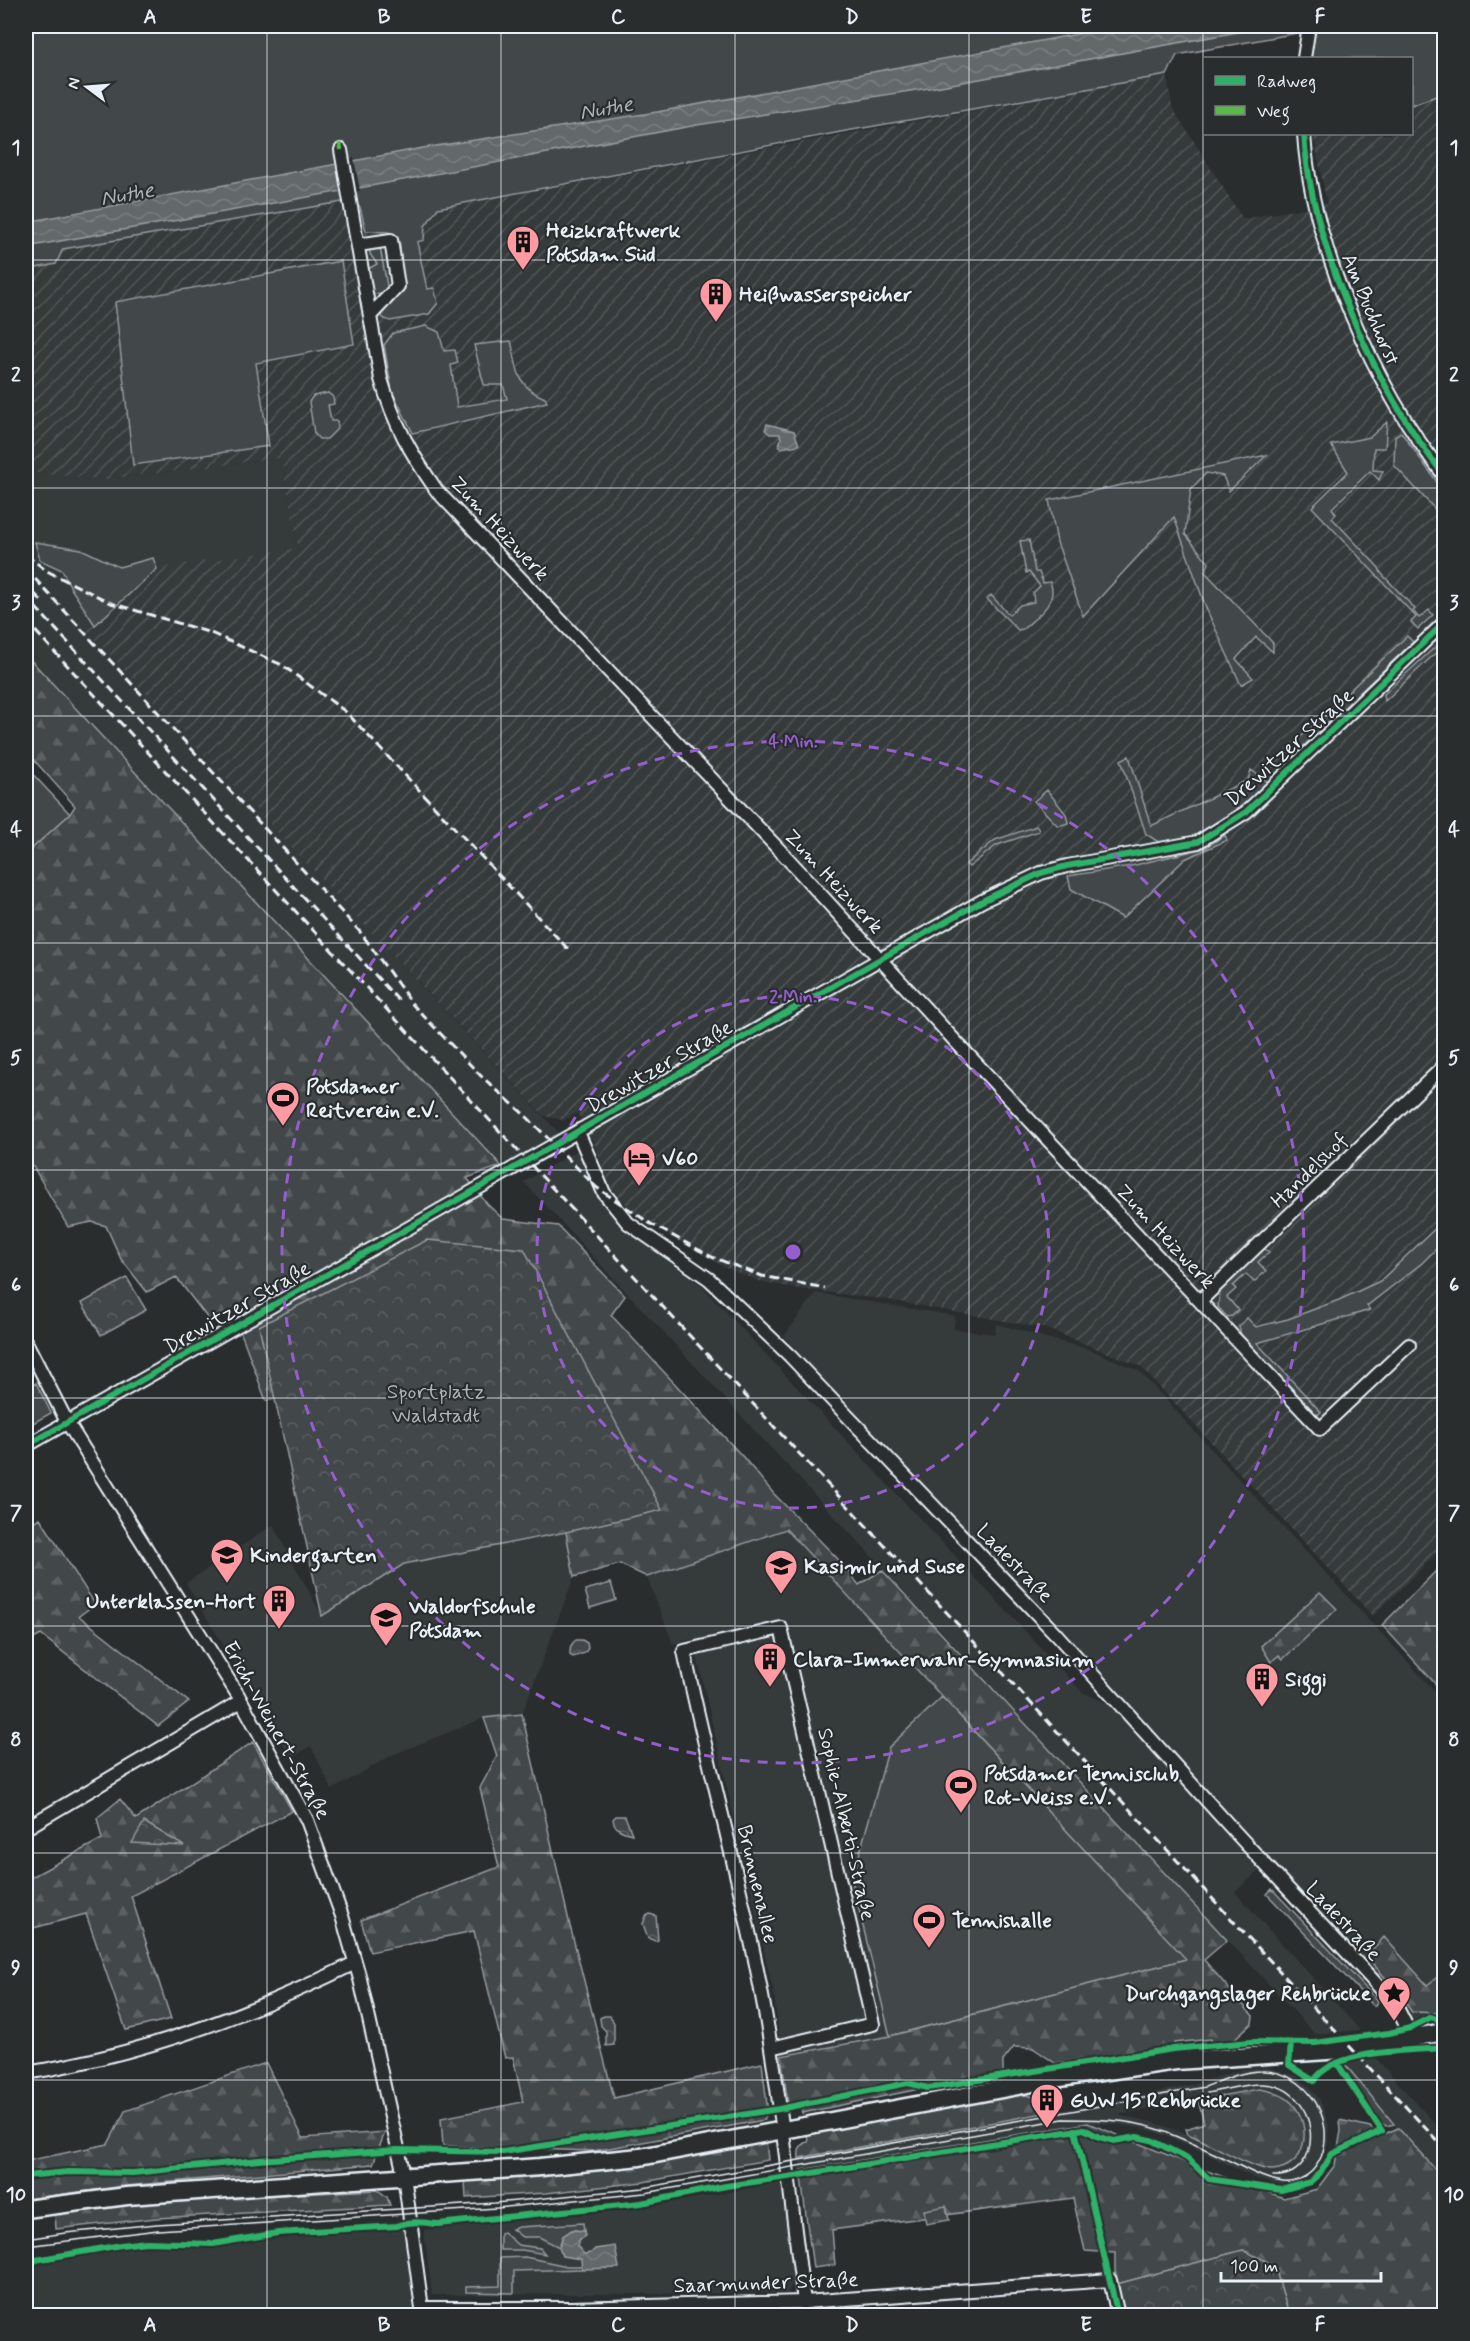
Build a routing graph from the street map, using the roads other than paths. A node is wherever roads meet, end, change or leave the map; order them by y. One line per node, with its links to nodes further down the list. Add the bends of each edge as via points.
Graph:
1 (1310, 26): 2 (street)
2 (1304, 57)
3 (1304, 135): 7 (street, Am Buchhorst, via 1317,210 1347,303 1382,379)
4 (341, 150): 5 (street, Zum Heizwerk)
5 (358, 245): 6 (street, Zum Heizwerk); 6 (street, via 391,240 398,286)
6 (370, 316): 9 (street, Zum Heizwerk, via 381,379 392,414 411,453 437,491)
7 (1444, 475)
8 (1444, 623): 9 (street, Drewitzer Straße, via 1246,812 1198,842 1041,873)
9 (880, 959): 11 (street, Drewitzer Straße); 12 (street, Zum Heizwerk)
10 (1444, 1066): 12 (street, Handelshof)
11 (578, 1132): 15 (street, Drewitzer Straße); 22 (street, Ladestraße, via 604,1193 628,1223 709,1279 790,1356 1056,1634 1395,2004)
12 (1200, 1301): 14 (street, Zum Heizwerk, via 1320,1429)
13 (26, 1342): 15 (street, Erich-Weinert-Straße)
14 (1409, 1345)
15 (67, 1422): 16 (street, Drewitzer Straße); 18 (street, Erich-Weinert-Straße)
16 (26, 1446)
17 (684, 1651): 23 (street, Brunnenallee, via 748,1927); 23 (street, Sophie-Alberti-Straße, via 781,1628 873,2024)
18 (241, 1701): 19 (street); 20 (street, Erich-Weinert-Straße, via 307,1820)
19 (26, 1828)
20 (355, 1963): 24 (street, via 243,2014 177,2038 105,2058); 26 (street, Erich-Weinert-Straße)
21 (1444, 2032): 22 (main road)
22 (1413, 2038): 25 (main road, via 1301,2053 1164,2062)
23 (771, 2048): 25 (street, Brunnenallee)
24 (26, 2073)
25 (783, 2128): 26 (main road, via 640,2157); 28 (street, Brunnenallee)
26 (404, 2175): 27 (main road, via 126,2196); 29 (street, Erich-Weinert-Straße)
27 (26, 2209)
28 (804, 2302): 29 (street, Saarmunder Straße); 30 (street, Brunnenallee); 31 (street, Saarmunder Straße, via 1110,2280)
29 (423, 2312)
30 (806, 2316)
31 (1118, 2316)

